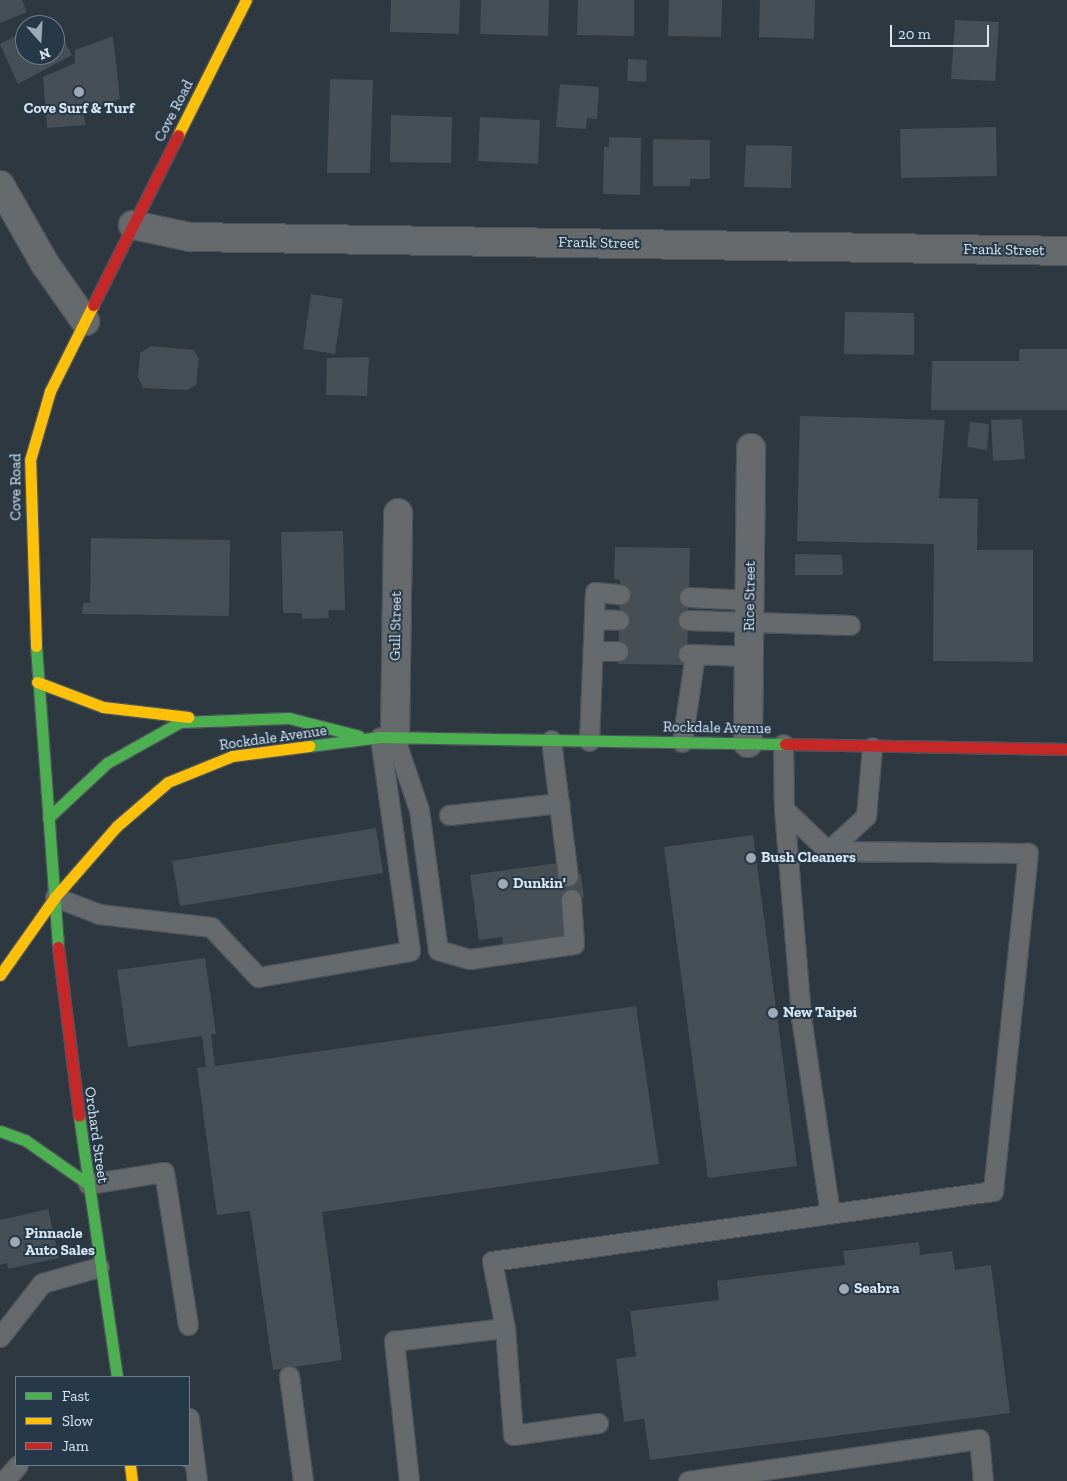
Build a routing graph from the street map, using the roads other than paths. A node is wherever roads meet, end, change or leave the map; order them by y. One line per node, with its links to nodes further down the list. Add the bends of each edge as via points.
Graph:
1 (246, 0): 3 (main road, Cove Road)
2 (0, 185): 5 (street, via 45,264)
3 (133, 225): 4 (street, Frank Street, via 190,237); 5 (main road, Cove Road)
4 (1067, 251)
5 (85, 321): 18 (main road, Cove Road, via 50,391 31,446)
6 (751, 448): 10 (street, Rice Street)
7 (398, 513): 20 (street, Gull Street)
8 (620, 594): 11 (lane, via 595,592)
9 (689, 597): 10 (lane)
10 (750, 611): 13 (lane); 14 (lane); 17 (street, Rice Street)
11 (594, 619): 12 (lane); 15 (lane)
12 (619, 620)
13 (688, 620)
14 (850, 625)
15 (593, 651): 16 (lane); 22 (lane)
16 (618, 651)
17 (749, 656): 23 (lane, via 691,654); 24 (street, Rice Street)
18 (37, 682): 19 (main road, via 103,707); 31 (main road, Cove Road)
19 (204, 718): 20 (main road, Rockdale Avenue, via 289,718); 31 (main road, Rockdale Avenue, via 180,722 134,745 92,775)
20 (381, 738): 21 (main road, Rockdale Avenue); 34 (main road, Rockdale Avenue, via 290,752 232,756 189,771 117,826); 34 (lane, via 410,951 258,977 211,927 99,914); 35 (lane, via 419,810 438,950 470,959 574,944)
21 (551, 740): 22 (main road, Rockdale Avenue); 28 (lane)
22 (588, 741): 23 (main road, Rockdale Avenue)
23 (682, 742): 24 (main road, Rockdale Avenue)
24 (748, 744): 25 (main road, Rockdale Avenue)
25 (783, 744): 26 (main road, Rockdale Avenue); 29 (lane)
26 (872, 747): 27 (main road, Rockdale Avenue); 32 (lane, via 866,816)
27 (1067, 749)
28 (559, 804): 30 (lane); 33 (lane)
29 (784, 809): 32 (lane); 39 (lane, via 801,1017)
30 (449, 815)
31 (48, 818): 34 (main road, Cove Road)
32 (828, 851): 39 (lane, via 1028,853 994,1191)
33 (568, 876)
34 (55, 897): 36 (main road); 38 (main road, Orchard Street, via 61,987)
35 (571, 899)
36 (0, 975)
37 (0, 1131): 38 (main road, via 25,1140)
38 (88, 1184): 40 (main road, Orchard Street); 41 (lane, via 164,1172)
39 (830, 1214): 42 (lane, via 492,1261)
40 (99, 1267): 43 (lane, via 42,1283); 44 (main road, Orchard Street)
41 (188, 1325)
42 (505, 1328): 46 (lane, via 514,1435); 55 (lane, via 394,1342)
43 (0, 1338)
44 (117, 1376)
45 (289, 1376): 54 (lane)
46 (598, 1423)
47 (190, 1438): 48 (lane)
48 (191, 1458): 53 (lane)
49 (17, 1466): 51 (lane)
50 (130, 1466): 52 (main road)
51 (4, 1481)
52 (132, 1481)
53 (197, 1481)
54 (303, 1481)
55 (410, 1481)
56 (688, 1481): 57 (lane, via 979,1440)
57 (983, 1481)

